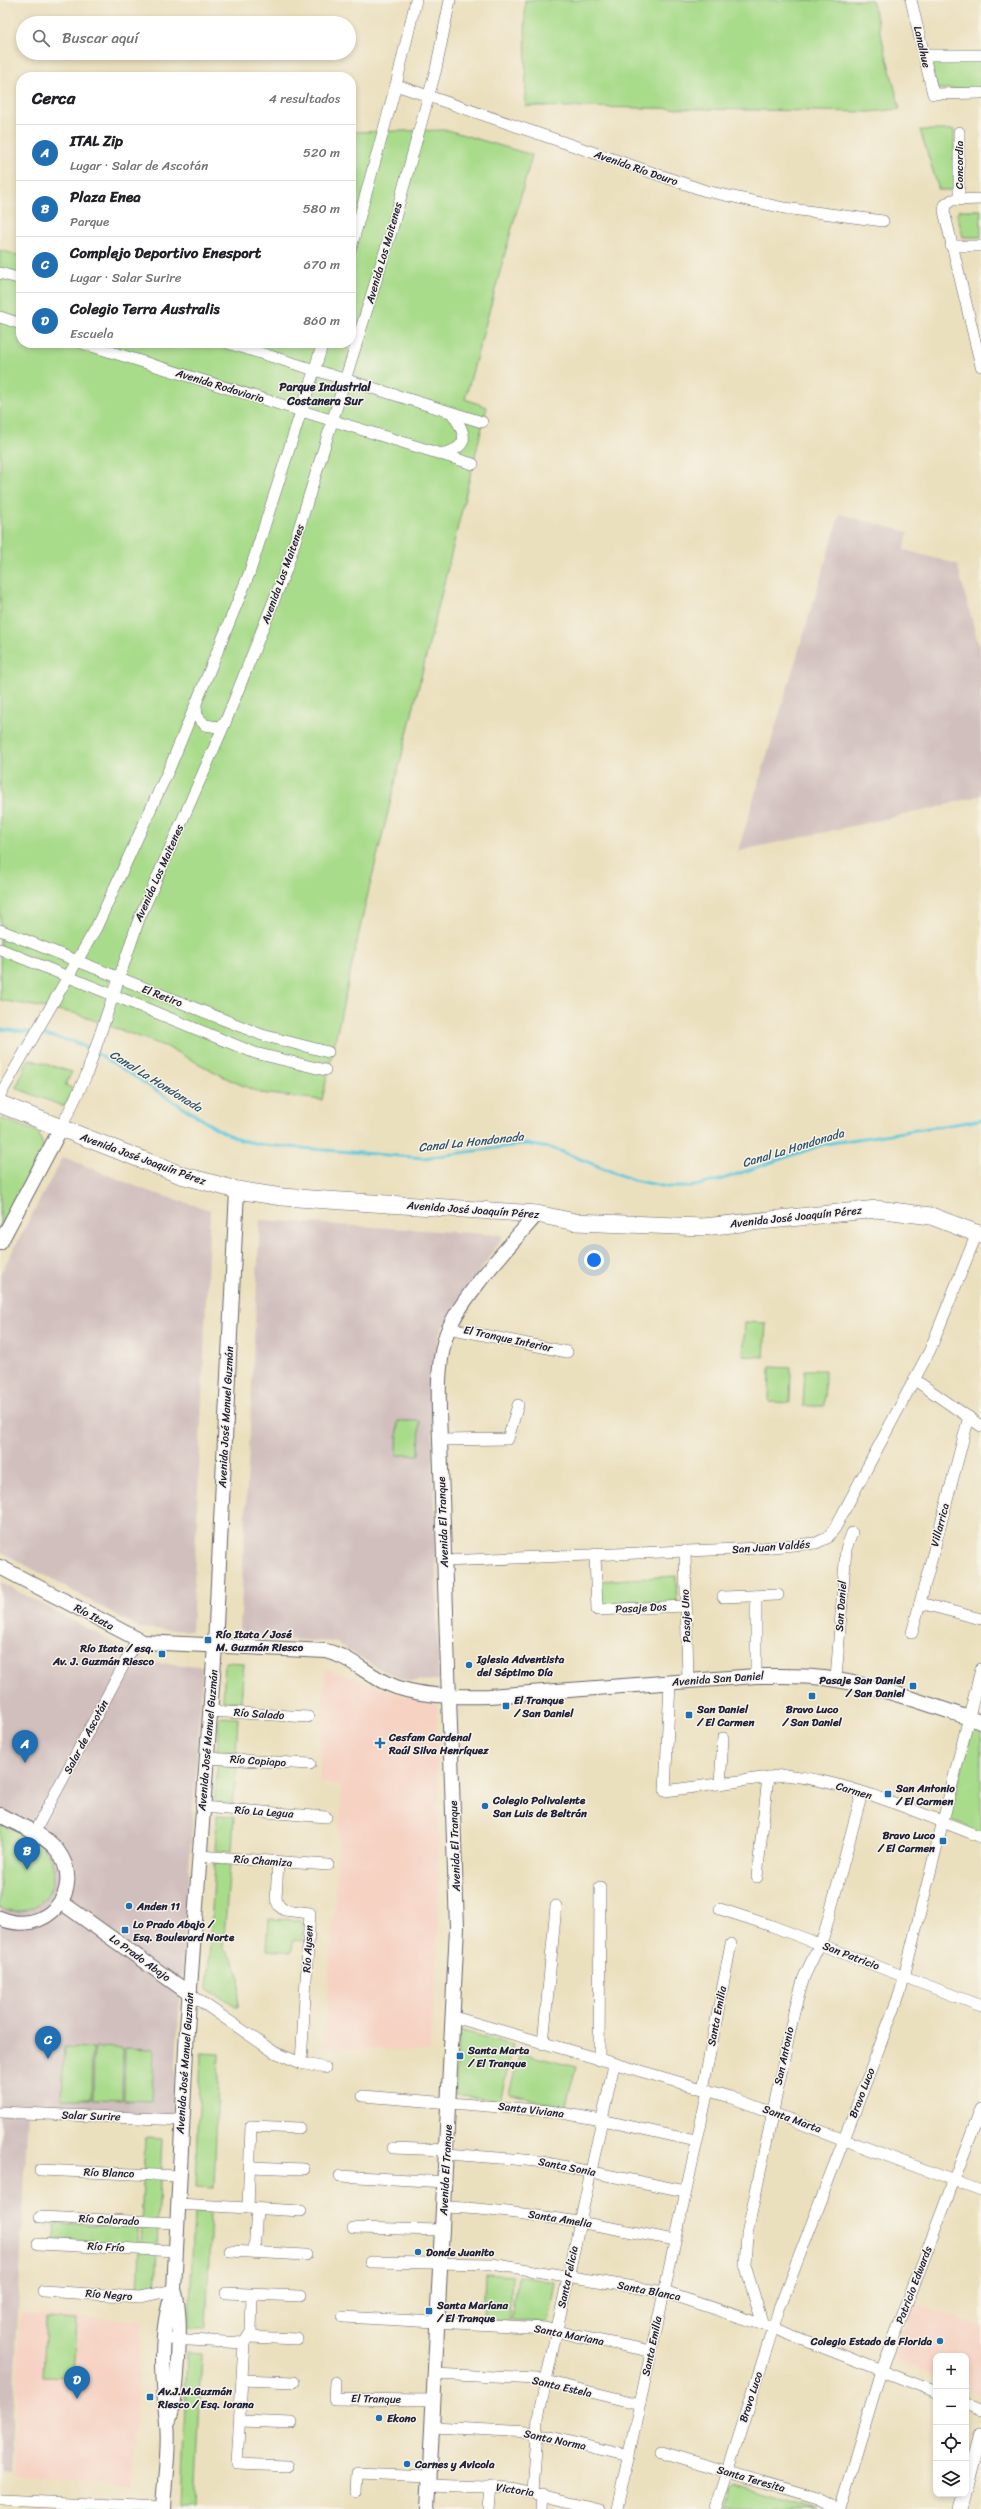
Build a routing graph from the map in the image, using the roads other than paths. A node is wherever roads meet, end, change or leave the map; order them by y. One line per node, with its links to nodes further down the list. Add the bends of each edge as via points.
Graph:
1 (416, 0): 6 (street)
2 (450, 0): 8 (street, Avenida Los Maitenes)
3 (911, 0): 4 (street, Lanalhue)
4 (923, 55): 5 (street); 7 (street, Lanalhue, via 933,94)
5 (981, 55)
6 (396, 85): 8 (street, Avenida Río Douro); 13 (street)
7 (981, 94)
8 (428, 95): 12 (street, Avenida Río Douro, via 706,191 784,208); 20 (street, Avenida Los Maitenes, via 392,229)
9 (959, 132): 10 (street, Concordia)
10 (959, 199): 11 (street); 14 (street, via 948,202 944,211)
11 (981, 199)
12 (883, 221)
13 (356, 230)
14 (951, 246): 15 (street); 25 (street)
15 (981, 246)
16 (0, 272): 17 (street)
17 (16, 277)
18 (0, 317): 19 (street)
19 (16, 322)
20 (356, 347)
21 (98, 348): 29 (street, Avenida Rodoviario)
22 (244, 348): 27 (street)
23 (321, 348): 27 (street)
24 (356, 348): 28 (street, Avenida Los Maitenes)
25 (980, 353): 26 (street)
26 (981, 366)
27 (314, 370): 28 (street); 29 (street)
28 (346, 380): 30 (street); 31 (street, Avenida Los Maitenes)
29 (301, 411): 31 (street, Avenida Rodoviario); 35 (street, via 254,562)
30 (452, 413): 32 (street); 33 (street, via 463,430 464,440 457,448)
31 (334, 421): 33 (street, Avenida Rodoviario); 36 (street, Avenida Los Maitenes, via 286,570)
32 (482, 422)
33 (441, 454): 34 (street, Avenida Rodoviario)
34 (473, 464)
35 (196, 706): 36 (street, via 198,716 205,725 218,727); 39 (street, via 114,892)
36 (225, 723): 41 (street, Avenida Los Maitenes, via 139,919)
37 (0, 930): 39 (street, El Retiro)
38 (0, 950): 40 (street, El Retiro)
39 (79, 961): 40 (street); 41 (street, El Retiro)
40 (68, 977): 42 (street, El Retiro); 47 (street)
41 (118, 978): 42 (street, Avenida Los Maitenes); 43 (street, El Retiro, via 262,1035)
42 (113, 997): 45 (street, El Retiro, via 255,1053); 49 (street, Avenida Los Maitenes, via 86,1076)
43 (307, 1048): 44 (street, El Retiro); 45 (street, via 307,1060)
44 (328, 1052)
45 (300, 1065): 46 (street, El Retiro)
46 (325, 1070)
47 (0, 1096)
48 (0, 1104): 49 (main road, Avenida José Joaquín Pérez)
49 (61, 1128): 50 (main road, Avenida José Joaquín Pérez, via 181,1175); 53 (street)
50 (237, 1190): 51 (main road, Avenida José Joaquín Pérez, via 282,1197); 73 (street, Avenida José Manuel Guzmán)
51 (537, 1214): 52 (main road, Avenida José Joaquín Pérez, via 575,1222 703,1227 877,1209 931,1216); 54 (street, Avenida El Tranque, via 475,1289)
52 (979, 1234): 56 (street, San Juan Valdés, via 938,1333)
53 (0, 1242)
54 (449, 1328): 55 (street, El Tranque Interior); 59 (street, Avenida El Tranque, via 443,1346 440,1370)
55 (567, 1352)
56 (915, 1380): 58 (street); 61 (street, San Juan Valdés, via 860,1485 835,1528 826,1538 811,1545)
57 (518, 1405): 59 (street, via 508,1439)
58 (977, 1421): 68 (street, Villarrica)
59 (440, 1440): 63 (street, Avenida El Tranque)
60 (852, 1533): 76 (street, San Daniel, via 846,1549)
61 (685, 1551): 62 (street, San Juan Valdés); 69 (street, Pasaje Uno)
62 (595, 1554): 63 (street, San Juan Valdés); 69 (street, Pasaje Dos, via 597,1610)
63 (445, 1561): 79 (street, Avenida El Tranque)
64 (0, 1567): 72 (street, Río Itata)
65 (778, 1595): 66 (street)
66 (756, 1596): 67 (street); 75 (street)
67 (723, 1597)
68 (920, 1603): 70 (street); 71 (street, Villarrica)
69 (685, 1606): 77 (street, Pasaje Uno)
70 (981, 1618)
71 (912, 1633)
72 (137, 1640): 73 (street, Río Itata, via 148,1643); 93 (street, Salar de Ascotán)
73 (215, 1646): 79 (street, Río Itata, via 330,1652 399,1688); 80 (street, Avenida José Manuel Guzmán)
74 (981, 1669): 82 (street, Bravo Luco)
75 (756, 1676): 76 (street, Avenida San Daniel, via 799,1676); 77 (street, Avenida San Daniel)
76 (836, 1680): 82 (street, Avenida San Daniel, via 870,1687)
77 (688, 1681): 78 (street, Avenida San Daniel)
78 (670, 1683): 79 (street, Avenida San Daniel, via 489,1696); 87 (street, Carmen, via 665,1791)
79 (449, 1695): 109 (street, Avenida El Tranque, via 457,1915)
80 (210, 1711): 81 (street, Río Salado); 84 (street, Avenida José Manuel Guzmán)
81 (308, 1717)
82 (975, 1720): 92 (street, Bravo Luco)
83 (723, 1738): 87 (street)
84 (206, 1758): 85 (street, Río Copiapo); 89 (street, Avenida José Manuel Guzmán)
85 (310, 1764)
86 (768, 1777): 87 (street, Carmen); 88 (street, Carmen, via 804,1777); 98 (street)
87 (720, 1784)
88 (862, 1792): 92 (street, Carmen); 105 (street, San Antonio)
89 (202, 1807): 91 (street, Río La Legua); 95 (street, Avenida José Manuel Guzmán)
90 (0, 1815): 93 (street)
91 (326, 1817)
92 (942, 1822): 94 (street, Carmen); 106 (street, Bravo Luco)
93 (34, 1833): 100 (street, via 54,1846 64,1863 67,1884)
94 (981, 1837)
95 (199, 1856): 96 (street, Río Chamiza); 107 (street, Avenida José Manuel Guzmán)
96 (278, 1862): 97 (street, Río Chamiza); 112 (street, Río Aysen, via 278,1906 284,1910 310,1913)
97 (328, 1865)
98 (757, 1877)
99 (600, 1887): 111 (street)
100 (61, 1902): 103 (street, via 49,1914 35,1921 15,1923); 107 (street, Lo Prado Abajo)
101 (556, 1906): 110 (street)
102 (720, 1909): 105 (street, San Patricio)
103 (0, 1918)
104 (731, 1944): 115 (street, Santa Emilia)
105 (820, 1944): 106 (street, San Patricio); 120 (street, San Antonio, via 807,1968 799,1993)
106 (904, 1976): 108 (street, San Patricio); 124 (street, Bravo Luco)
107 (190, 1994): 112 (street, Lo Prado Abajo, via 260,2044); 121 (street, Avenida José Manuel Guzmán)
108 (981, 2006)
109 (454, 2017): 110 (street, Santa Marta); 117 (street, Avenida El Tranque)
110 (543, 2044): 111 (street, Santa Marta)
111 (599, 2060): 113 (street, Santa Marta)
112 (301, 2063): 114 (street, Lo Prado Abajo)
113 (614, 2064): 115 (street, Santa Marta); 122 (street, Santa Felicia)
114 (325, 2068)
115 (705, 2089): 120 (street, Santa Marta); 125 (street, Santa Emilia)
116 (363, 2096): 117 (street, Santa Viviana)
117 (450, 2102): 122 (street, Santa Viviana, via 550,2111); 127 (street, Avenida El Tranque)
118 (981, 2109): 134 (street, Patricio Edwards)
119 (0, 2112): 121 (street, Salar Surire)
120 (772, 2112): 124 (street, Santa Marta); 164 (street, San Antonio, via 745,2245 747,2274)
121 (182, 2120): 132 (street, Avenida José Manuel Guzmán)
122 (602, 2120): 125 (street, Santa Viviana); 131 (street, Santa Felicia)
123 (299, 2128): 128 (street, via 250,2126)
124 (844, 2139): 134 (street, Santa Marta); 164 (street, Bravo Luco)
125 (696, 2142): 136 (street, Santa Emilia)
126 (393, 2148): 127 (street, Santa Sonia)
127 (447, 2152): 131 (street, Santa Sonia, via 536,2161); 135 (street, Avenida El Tranque)
128 (250, 2167): 129 (street); 140 (street)
129 (304, 2169)
130 (40, 2170): 132 (street, Río Blanco)
131 (591, 2172): 136 (street, Santa Sonia); 143 (street, Santa Felicia)
132 (179, 2176): 138 (street, Avenida José Manuel Guzmán)
133 (340, 2176): 135 (street)
134 (954, 2181): 137 (street, Santa Marta); 170 (street, Patricio Edwards)
135 (446, 2182): 139 (street, Avenida El Tranque)
136 (685, 2191): 147 (street, Santa Emilia)
137 (981, 2191)
138 (178, 2204): 140 (street); 144 (street, Avenida José Manuel Guzmán)
139 (444, 2207): 143 (street, Santa Amelia, via 499,2209); 146 (street, Avenida El Tranque)
140 (252, 2208): 141 (street); 151 (street)
141 (301, 2212)
142 (40, 2217): 144 (street, Río Colorado)
143 (580, 2222): 147 (street, Santa Amelia); 155 (street, Santa Felicia)
144 (177, 2223): 149 (street, Avenida José Manuel Guzmán)
145 (353, 2228): 146 (street)
146 (443, 2230): 154 (street, Avenida El Tranque)
147 (674, 2240): 158 (street, Santa Emilia)
148 (38, 2244): 149 (street, Río Frío)
149 (175, 2251): 156 (street, Avenida José Manuel Guzmán)
150 (230, 2251): 151 (street)
151 (254, 2252): 152 (street)
152 (306, 2256)
153 (370, 2262): 154 (street, Santa Blanca)
154 (442, 2262): 155 (street, Santa Blanca, via 492,2264); 163 (street, Avenida El Tranque)
155 (568, 2276): 158 (street, Santa Blanca); 165 (street, Santa Felicia)
156 (174, 2290): 157 (street, Río Negro, via 140,2297); 166 (street, Avenida José Manuel Guzmán, via 178,2309)
157 (43, 2291)
158 (664, 2292): 164 (street, Santa Blanca); 169 (street, Santa Emilia)
159 (226, 2293): 160 (street)
160 (252, 2295): 161 (street); 168 (street, via 251,2332)
161 (300, 2296)
162 (343, 2317): 163 (street, Santa Mariana)
163 (438, 2322): 165 (street, Santa Mariana, via 546,2328); 171 (street, Avenida El Tranque)
164 (768, 2327): 170 (street, Santa Blanca); 189 (street, Bravo Luco)
165 (556, 2331): 169 (street, Santa Mariana); 175 (street, Santa Felicia)
166 (172, 2339): 168 (street); 199 (street, Avenida José Manuel Guzmán, via 164,2395 167,2424)
167 (297, 2339): 168 (street)
168 (246, 2340): 172 (street)
169 (651, 2351): 178 (street, Santa Emilia)
170 (881, 2370): 176 (street, Santa Blanca); 206 (street, Patricio Edwards)
171 (435, 2374): 175 (street, Santa Estela, via 537,2379); 177 (street, Avenida El Tranque)
172 (242, 2380): 173 (street); 181 (street)
173 (294, 2382)
174 (335, 2382): 177 (street, El Tranque, via 334,2399)
175 (545, 2382): 178 (street, Santa Estela); 184 (street, Santa Felicia)
176 (933, 2391)
177 (434, 2400): 183 (street, Avenida El Tranque)
178 (640, 2404): 187 (street, Santa Emilia)
179 (969, 2405): 180 (street)
180 (981, 2410)
181 (240, 2421): 182 (street); 188 (street, via 237,2464)
182 (292, 2423)
183 (433, 2427): 184 (street, Santa Norma); 191 (street, Avenida El Tranque)
184 (537, 2434): 187 (street, Santa Norma); 194 (street, Santa Felicia)
185 (981, 2436): 190 (main road)
186 (662, 2452): 189 (street, Santa Teresita)
187 (629, 2456): 204 (street, Santa Emilia)
188 (288, 2466)
189 (727, 2472): 205 (street, Bravo Luco); 206 (street, Santa Teresita, via 816,2498)
190 (969, 2479)
191 (430, 2480): 192 (street, Victoria); 193 (street, Victoria, via 357,2473); 200 (street, Avenida El Tranque)
192 (491, 2486): 194 (street, Victoria); 201 (street)
193 (356, 2493)
194 (538, 2493): 202 (street, Santa Felicia); 203 (street, Victoria)
195 (964, 2497): 207 (main road)
196 (0, 2500): 197 (street)
197 (47, 2505): 198 (street)
198 (96, 2506): 199 (street)
199 (163, 2508)
200 (428, 2509)
201 (490, 2509)
202 (542, 2509)
203 (599, 2509)
204 (617, 2509)
205 (716, 2509)
206 (839, 2509)
207 (961, 2509)

